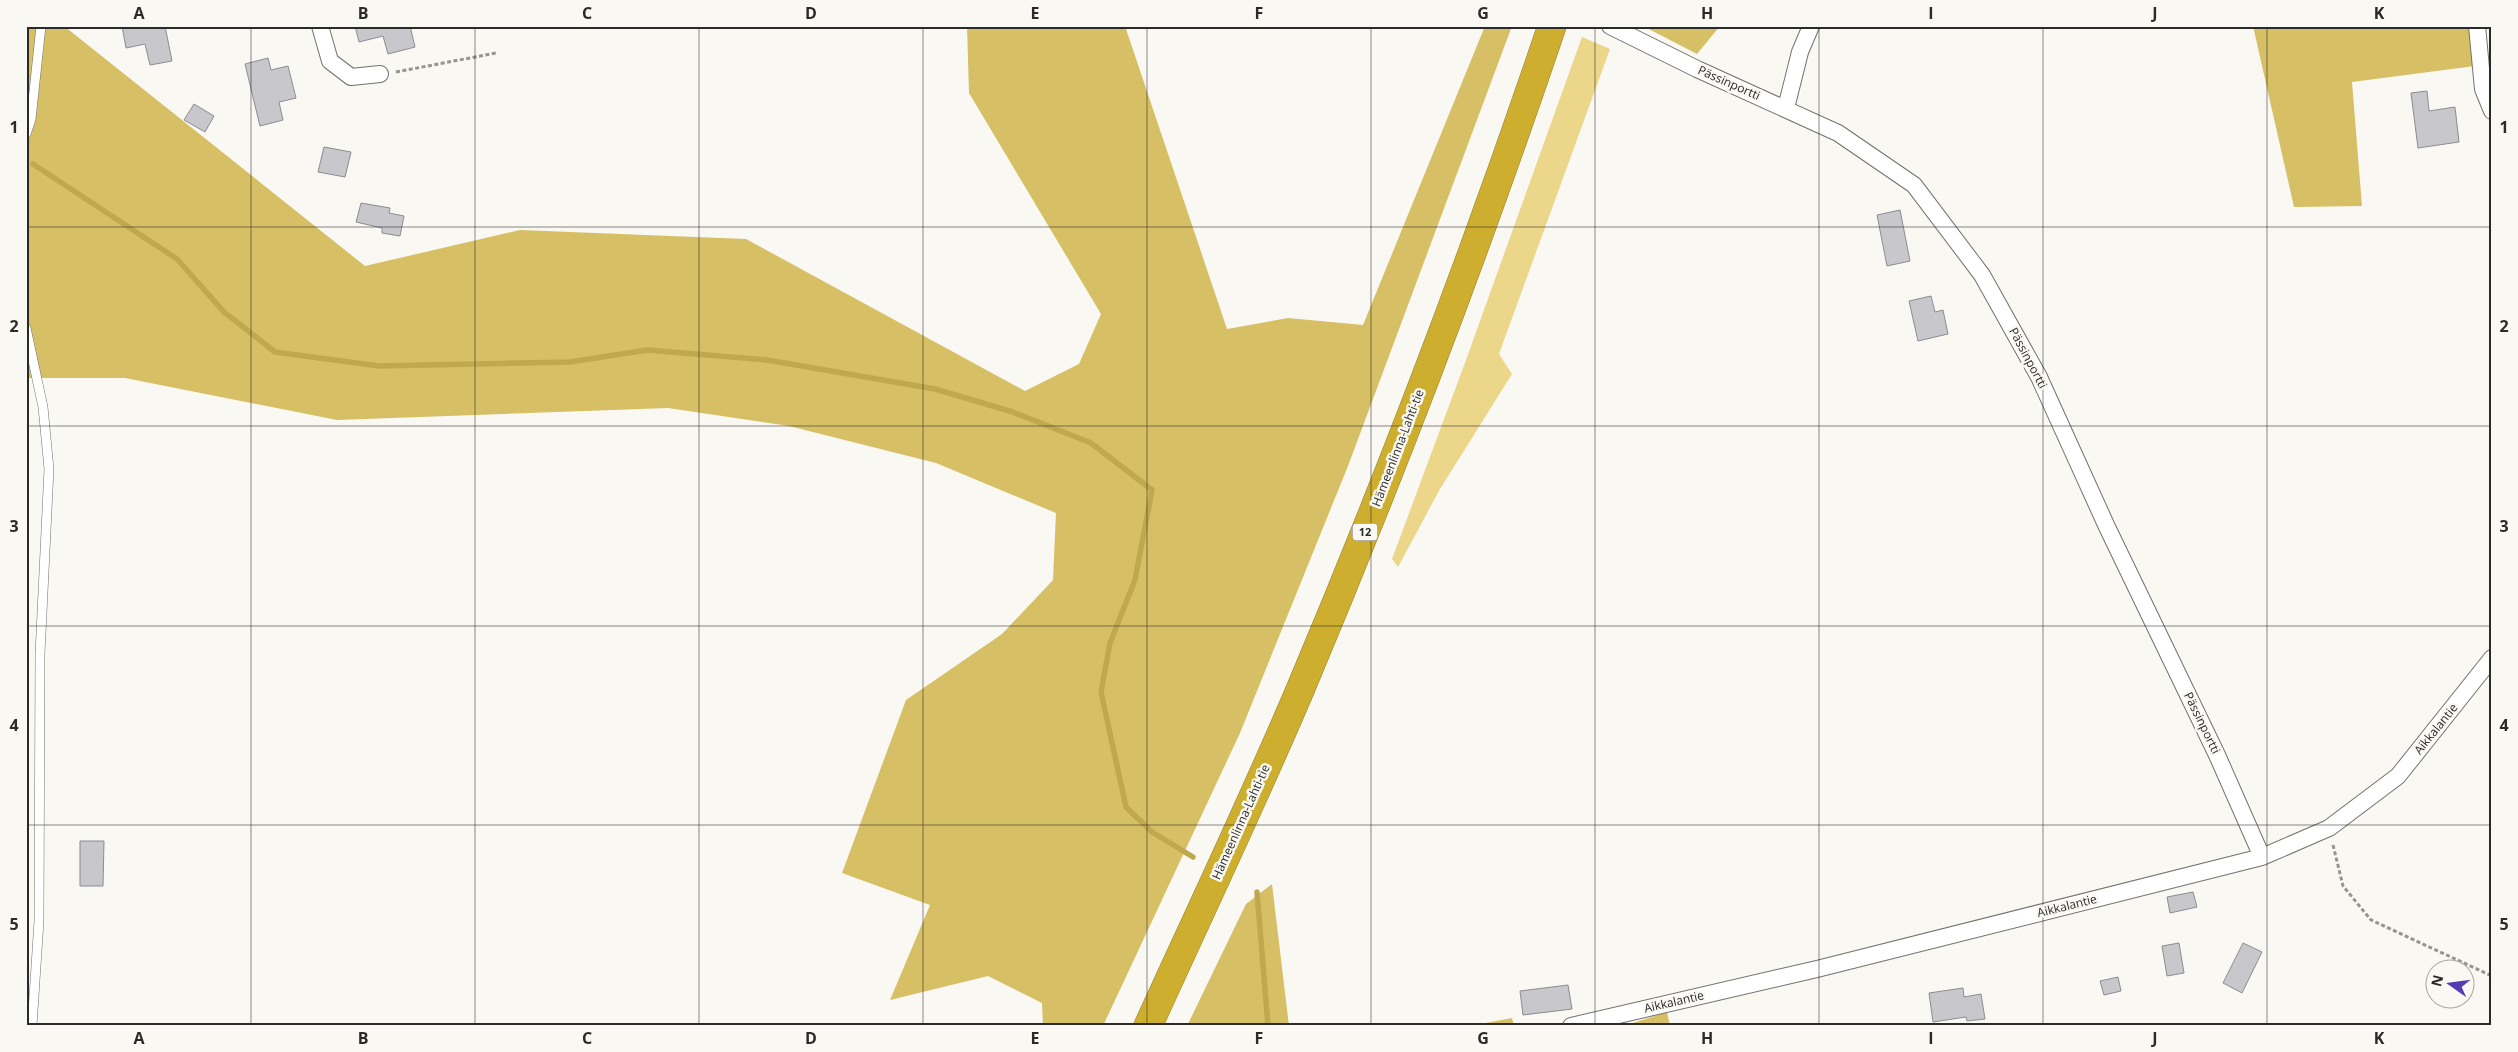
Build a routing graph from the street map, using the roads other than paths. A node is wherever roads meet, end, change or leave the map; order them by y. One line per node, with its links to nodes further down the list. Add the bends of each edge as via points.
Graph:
1 (41, 26): 10 (lane, via 31,119)
2 (320, 26): 7 (street, via 330,61 351,77)
3 (1552, 26): 15 (highway, Hämeenlinna-Lahti-tie / 12, via 1505,164 1372,514 1299,691)
4 (1610, 26): 8 (street, Pässinportti)
5 (1811, 26): 8 (street, via 1800,52)
6 (2477, 26): 9 (street, via 2483,89)
7 (380, 74)
8 (1786, 108): 13 (street, Pässinportti, via 1838,133 1914,185 1982,275 2039,377)
9 (2492, 111)
10 (26, 134)
11 (26, 328): 14 (lane, via 43,407 49,469 40,654 39,921)
12 (2492, 658): 13 (street, Aikkalantie, via 2398,776 2329,828)
13 (2262, 857): 16 (street, Aikkalantie, via 1817,969)
14 (32, 1026)
15 (1148, 1026)
16 (1571, 1026)

